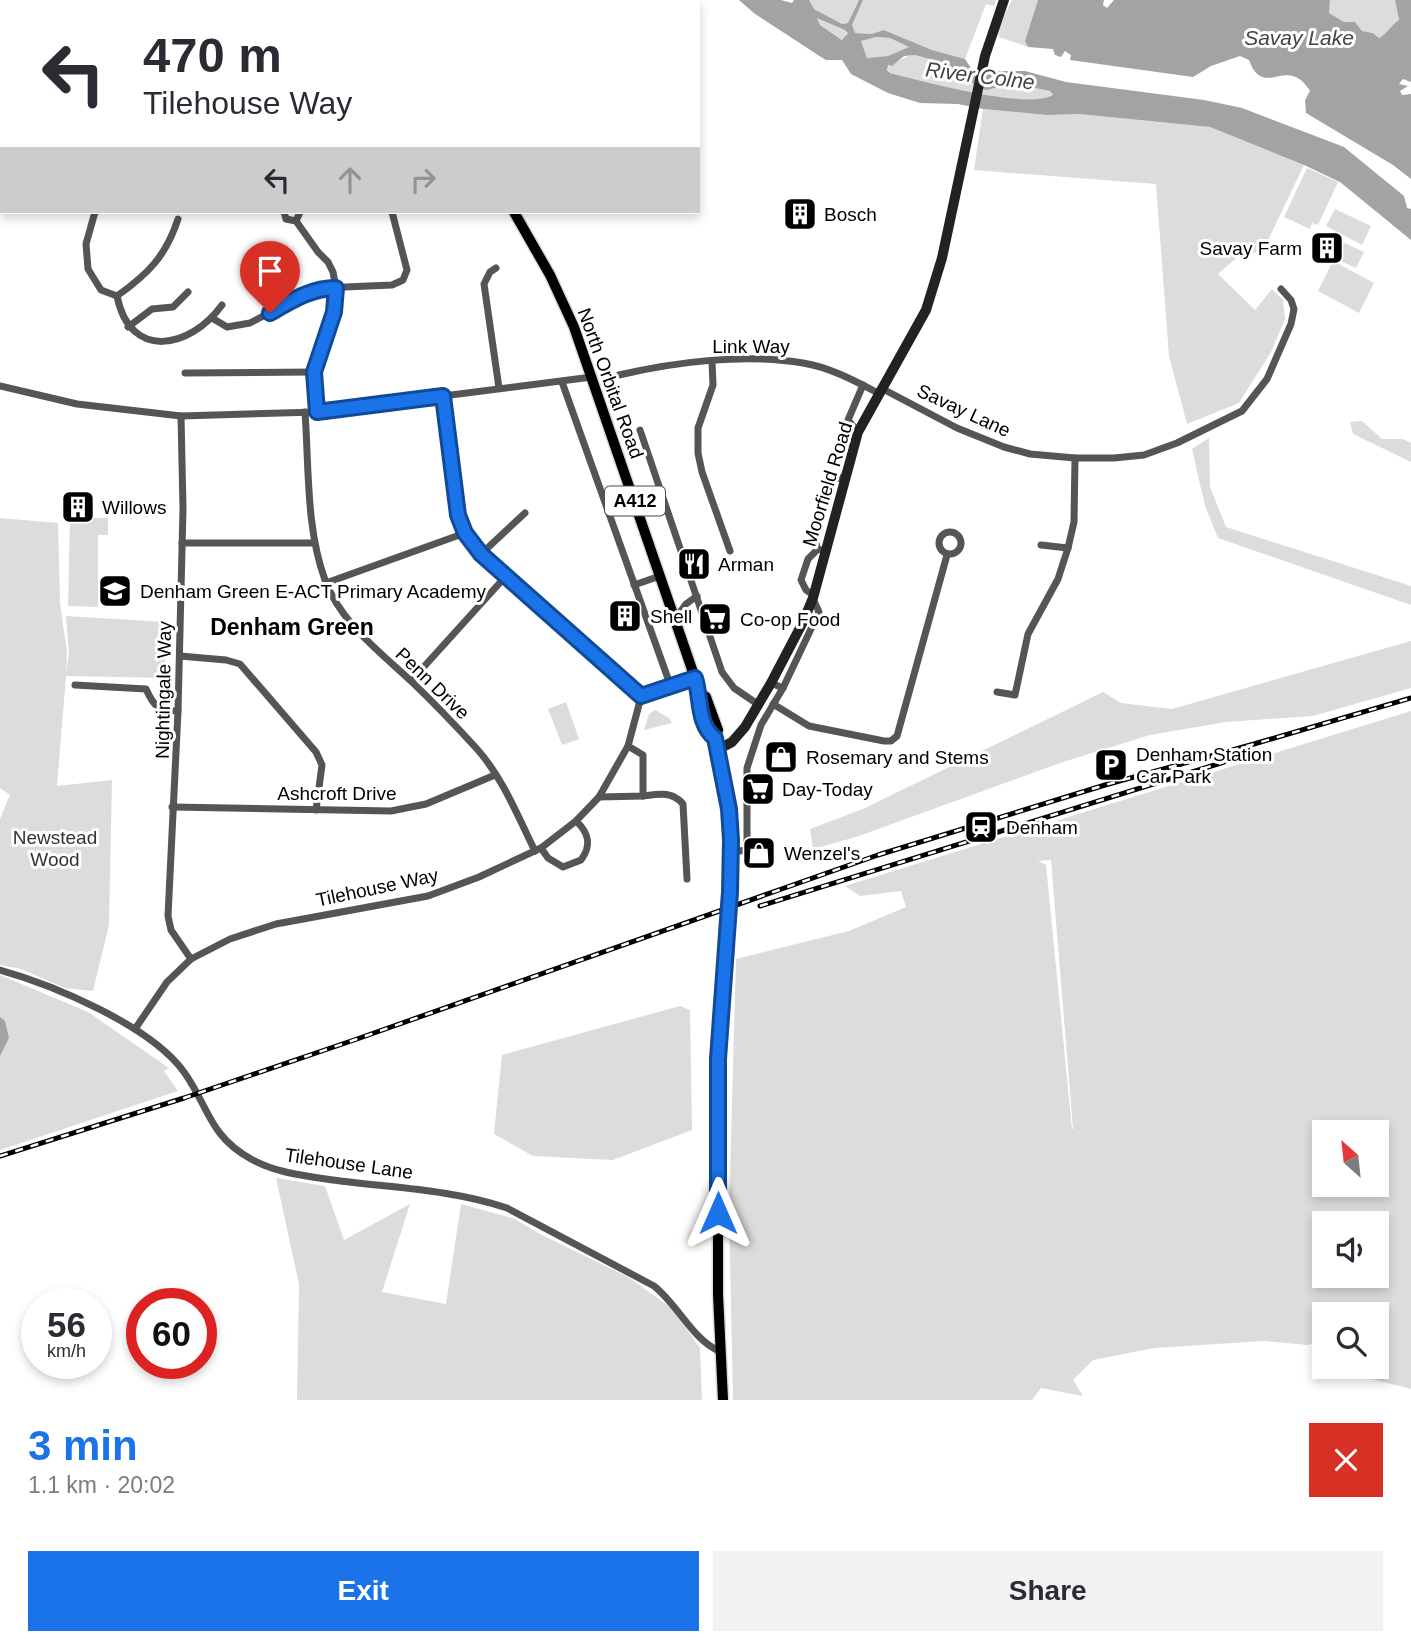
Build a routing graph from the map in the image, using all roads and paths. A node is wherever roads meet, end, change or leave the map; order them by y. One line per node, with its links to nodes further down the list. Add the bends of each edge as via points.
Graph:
1 (1004, 0): 26 (street, Moorfield Road, via 985,56 942,258 926,310)
2 (94, 214): 13 (street, via 86,244 88,269 101,290)
3 (285, 214): 8 (street, via 286,219)
4 (300, 214): 8 (street)
5 (393, 214): 10 (street, via 407,270 403,280 392,285)
6 (515, 214): 21 (main road, North Orbital Road / A412, via 550,275)
7 (178, 219): 13 (street, via 165,252 141,280)
8 (296, 221): 10 (street, via 328,262)
9 (496, 268): 25 (street, via 484,284)
10 (336, 288): 15 (street, via 321,288 250,323 227,327); 18 (street, via 334,312)
11 (1281, 289): 33 (street, Savay Lane, via 1294,309 1283,344 1267,379 1242,411 1144,455)
12 (188, 292): 16 (street, via 173,307 152,309)
13 (117, 296): 16 (street)
14 (222, 305): 15 (street)
15 (212, 318): 16 (street, via 179,340 158,341)
16 (128, 327)
17 (712, 360): 20 (street, Link Way); 23 (street, Link Way, via 804,363); 41 (street, via 713,386 698,428 698,453)
18 (314, 372): 19 (street); 29 (street)
19 (185, 373)
20 (619, 375)
21 (592, 377): 22 (street); 45 (main road, North Orbital Road / A412)
22 (562, 382): 25 (street); 47 (street)
23 (863, 385): 26 (street, Link Way); 32 (street, via 848,421)
24 (0, 386): 30 (street, via 77,404)
25 (499, 388): 27 (street)
26 (879, 390): 32 (street, Moorfield Road); 33 (street, Savay Lane, via 1004,447)
27 (443, 396): 29 (street); 35 (street, via 458,515)
28 (305, 412): 29 (street); 30 (street); 36 (street, Penn Drive)
29 (317, 412)
30 (180, 416): 37 (street, Nightingale Way)
31 (640, 430): 48 (street)
32 (858, 432): 40 (street, Moorfield Road)
33 (1075, 458): 39 (street, via 1074,522)
34 (525, 513): 42 (street)
35 (465, 533): 42 (street); 46 (street)
36 (314, 542): 37 (street); 46 (street, Penn Drive)
37 (182, 543): 51 (street, Nightingale Way)
38 (1041, 545): 39 (street)
39 (1068, 548): 58 (street, via 1058,579 1028,634 1015,695)
40 (821, 550): 49 (street, Moorfield Road); 49 (street, via 808,559 802,580)
41 (730, 551)
42 (481, 554): 44 (street)
43 (947, 555): 60 (street, via 897,736 884,741 809,726)
44 (506, 576): 53 (street); 59 (street)
45 (660, 576): 47 (street); 50 (main road, North Orbital Road / A412)
46 (326, 583): 53 (street, Penn Drive, via 370,645)
47 (634, 585): 56 (street)
48 (697, 596): 50 (street); 61 (street, via 722,672 734,688)
49 (813, 596): 54 (street, Moorfield Road); 57 (street, via 818,612)
50 (675, 619): 52 (main road, North Orbital Road / A412)
51 (180, 656): 62 (street, Nightingale Way); 69 (street, via 240,664 316,752 322,765)
52 (695, 678): 56 (street); 63 (main road, North Orbital Road / A412, via 718,730)
53 (411, 681): 65 (street, Penn Drive, via 479,751)
54 (771, 683): 57 (street); 61 (street, Moorfield Road)
55 (75, 685): 62 (street, via 146,690 153,705 162,711)
56 (671, 687): 59 (street)
57 (783, 688): 60 (street)
58 (997, 692)
59 (641, 696): 64 (street, Tilehouse Way)
60 (773, 704): 72 (street, via 747,768 747,850)
61 (759, 705): 63 (street, Moorfield Road, via 739,735)
62 (178, 711): 68 (street, Nightingale Way)
63 (716, 744): 72 (main road, North Orbital Road / A412, via 729,809)
64 (628, 746): 66 (street, via 643,755); 67 (street, Tilehouse Way)
65 (495, 775): 69 (street, Ashcroft Drive, via 426,804 391,811); 71 (street, Penn Drive)
66 (643, 796): 67 (street); 73 (street, via 667,793 683,804)
67 (598, 797): 70 (street, Tilehouse Way)
68 (172, 807): 69 (street, Ashcroft Drive); 74 (street, Nightingale Way, via 168,916 171,930)
69 (316, 810)
70 (576, 821): 71 (street, Tilehouse Way); 71 (street, via 588,838 581,860 563,867)
71 (538, 849): 74 (street, Tilehouse Way, via 428,896 276,924 230,939)
72 (731, 852): 77 (main road, North Orbital Road / A412, via 718,1059)
73 (687, 879)
74 (191, 959): 76 (street, Tilehouse Way, via 167,982)
75 (0, 971): 76 (street, Tilehouse Lane, via 72,996)
76 (135, 1029): 77 (street, Tilehouse Lane, via 185,1073 219,1134 263,1166 345,1182 433,1191 507,1208 654,1286 703,1342)
77 (719, 1351): 78 (main road, North Orbital Road / A412)
78 (723, 1400)

